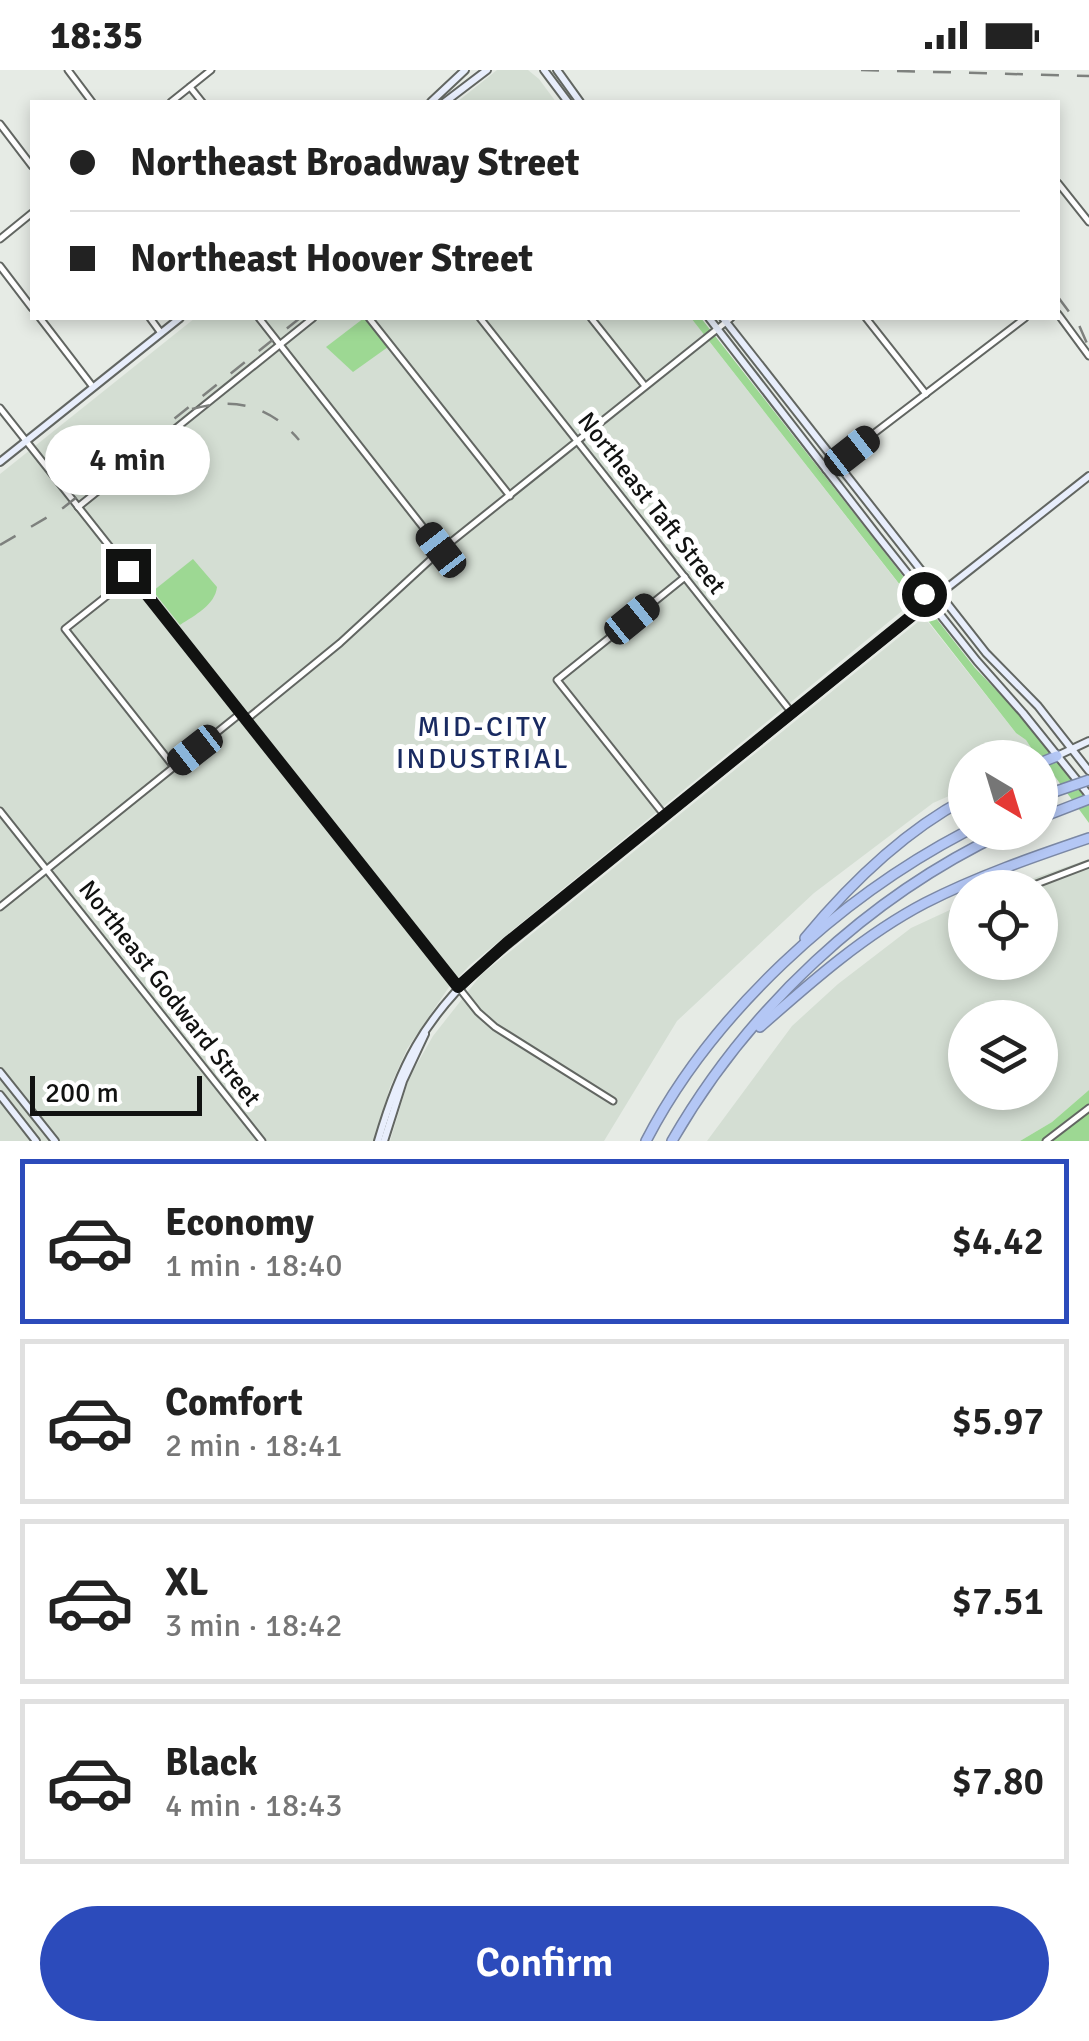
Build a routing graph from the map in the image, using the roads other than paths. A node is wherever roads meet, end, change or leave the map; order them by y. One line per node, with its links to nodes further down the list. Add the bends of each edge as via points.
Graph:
1 (68, 70): 8 (street)
2 (211, 70): 7 (street)
3 (466, 70): 11 (main road)
4 (487, 70): 12 (main road)
5 (544, 70): 13 (main road)
6 (557, 70): 14 (main road)
7 (190, 87): 9 (street); 10 (street)
8 (90, 100)
9 (173, 100)
10 (200, 100)
11 (433, 100)
12 (447, 100)
13 (566, 100)
14 (579, 100)
15 (0, 124): 16 (street)
16 (30, 163)
17 (1060, 186): 19 (street)
18 (30, 215): 20 (street)
19 (1089, 222)
20 (0, 238)
21 (0, 266): 22 (street)
22 (30, 305)
23 (1060, 317): 40 (street)
24 (42, 320): 41 (street)
25 (152, 320): 38 (street)
26 (177, 320): 38 (main road)
27 (261, 320): 39 (street)
28 (310, 320): 39 (street)
29 (371, 320): 51 (street)
30 (482, 320): 46 (street, Northeast Taft Street)
31 (594, 320): 42 (street)
32 (711, 320): 37 (main road)
33 (725, 320): 37 (street)
34 (727, 320): 48 (main road)
35 (868, 320): 43 (street)
36 (1022, 320): 43 (street)
37 (718, 328): 42 (street); 49 (main road)
38 (161, 332): 41 (main road)
39 (280, 344): 52 (street); 53 (street)
40 (1089, 356)
41 (93, 387): 45 (main road)
42 (646, 387): 46 (street)
43 (926, 394): 48 (street)
44 (0, 408): 45 (street)
45 (26, 442): 47 (main road); 52 (street)
46 (578, 442): 51 (street); 55 (street, Northeast Taft Street)
47 (0, 462)
48 (836, 463): 49 (street); 56 (main road)
49 (826, 470): 57 (main road)
50 (1089, 476): 56 (main road)
51 (510, 496): 53 (street)
52 (78, 507): 54 (street)
53 (441, 550): 60 (street)
54 (132, 576): 58 (street); 66 (street, via 65,629)
55 (684, 577): 59 (street, Northeast Taft Street); 74 (street, via 557,680)
56 (939, 594): 57 (main road); 63 (main road)
57 (930, 601): 59 (main road); 61 (main road)
58 (241, 713): 60 (street); 66 (street)
59 (792, 714): 74 (main road)
60 (246, 720): 83 (street)
61 (1044, 740)
62 (1089, 741): 63 (main road)
63 (1072, 748): 64 (main road); 67 (main road)
64 (1058, 755)
65 (1058, 757): 70 (main road)
66 (174, 767): 79 (street)
67 (1089, 771)
68 (1089, 780): 69 (highway, bridge)
69 (1058, 791)
70 (1089, 797): 73 (highway)
71 (0, 811): 79 (street, Northeast Godward Street)
72 (948, 811): 82 (highway, via 867,872)
73 (1058, 811)
74 (665, 816): 83 (main road)
75 (1089, 838): 84 (highway, via 990,872 922,905 834,964)
76 (948, 842): 82 (highway, via 874,887)
77 (973, 850): 84 (highway, via 858,924 790,986)
78 (1089, 864): 80 (street)
79 (46, 870): 81 (street); 91 (street, Northeast Godward Street)
80 (1058, 876)
81 (0, 907)
82 (787, 959): 93 (highway, via 709,1046)
83 (458, 987): 87 (street, via 496,1027); 92 (main road, via 404,1064)
84 (732, 1053): 94 (highway)
85 (0, 1072): 90 (main road)
86 (0, 1096): 89 (main road)
87 (613, 1101)
88 (1089, 1108): 95 (street)
89 (36, 1141)
90 (54, 1141)
91 (262, 1141)
92 (381, 1141)
93 (646, 1141)
94 (672, 1141)
95 (1046, 1141)

